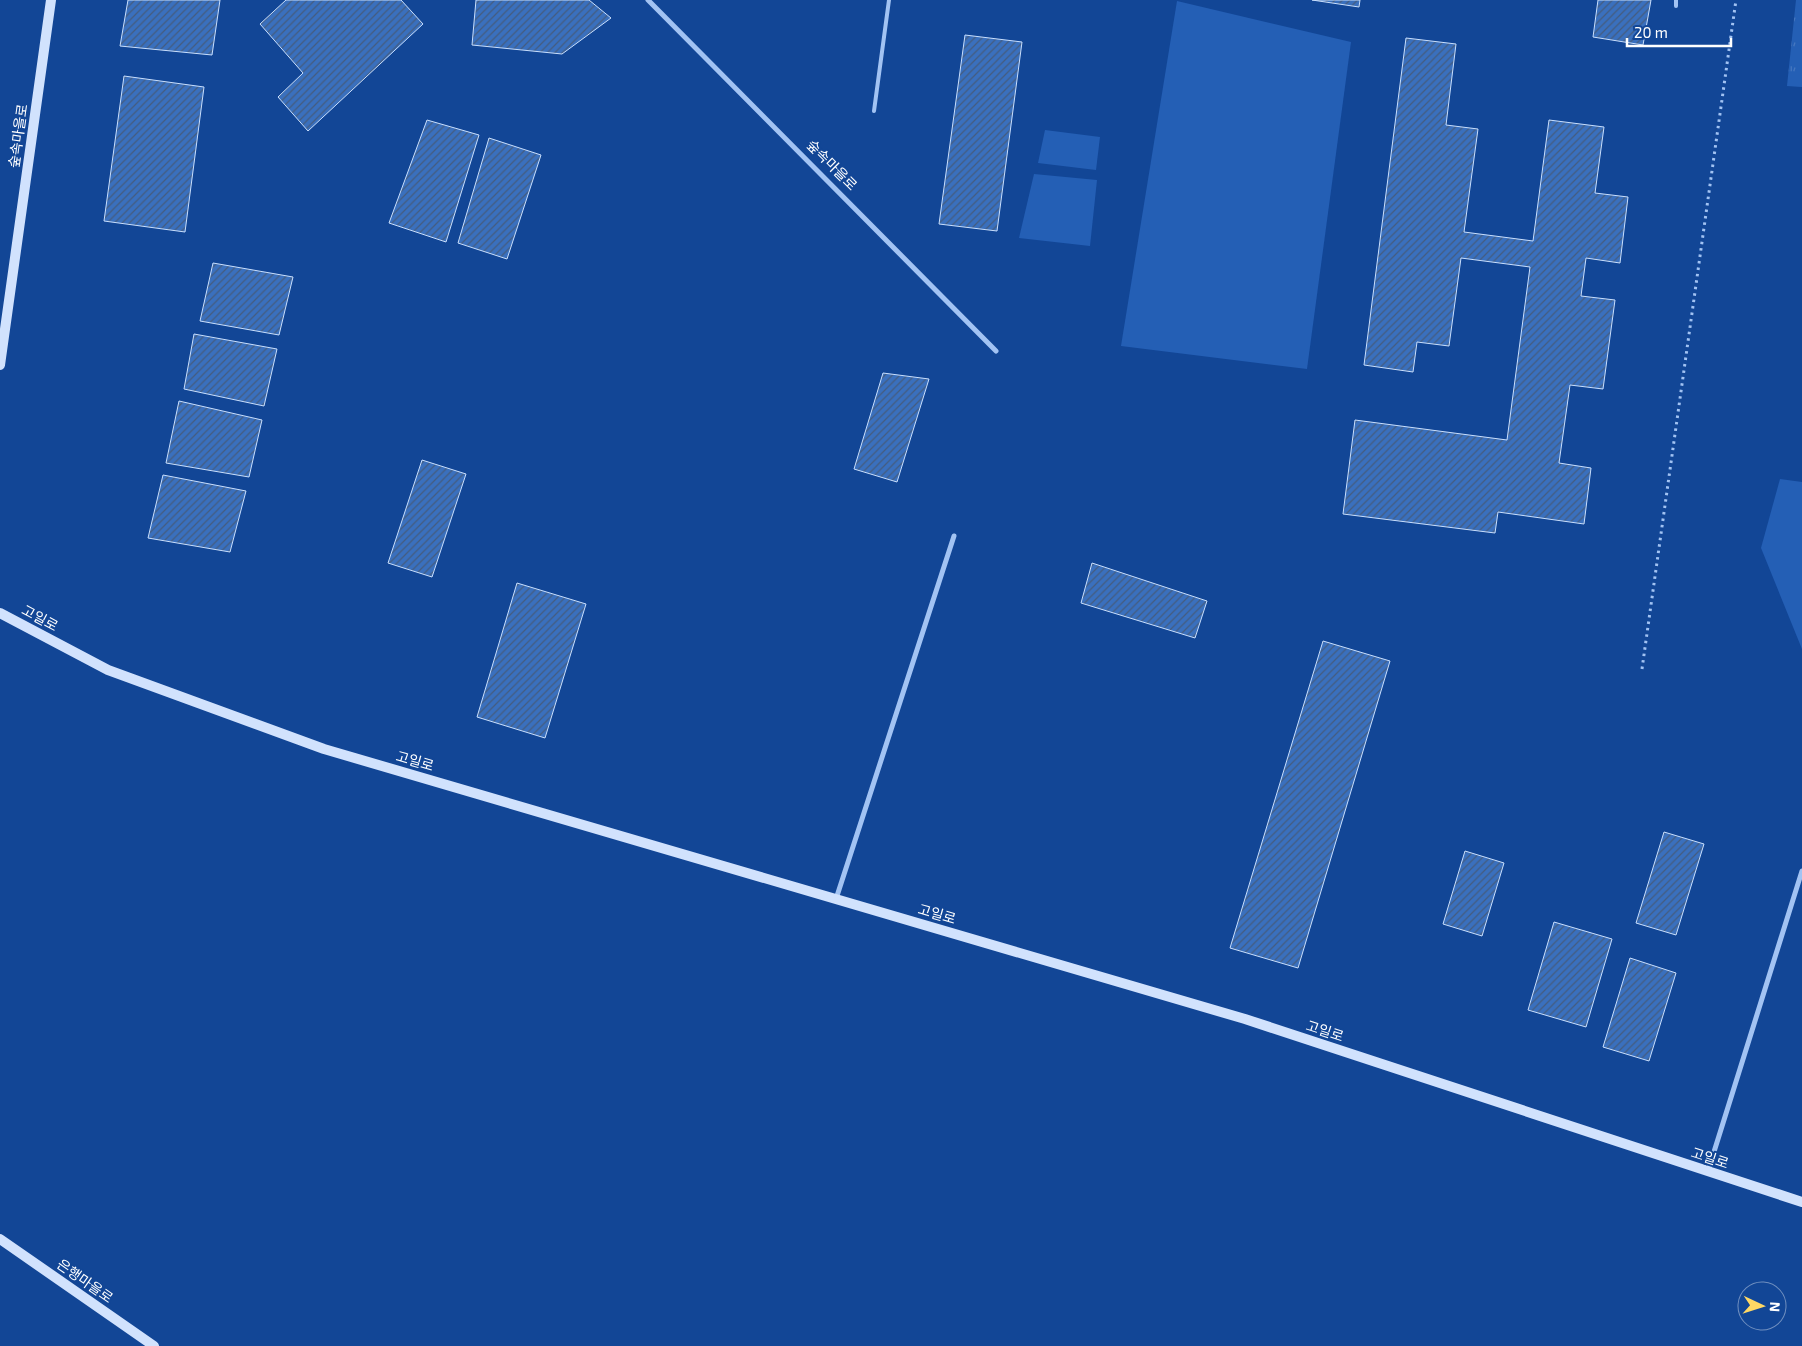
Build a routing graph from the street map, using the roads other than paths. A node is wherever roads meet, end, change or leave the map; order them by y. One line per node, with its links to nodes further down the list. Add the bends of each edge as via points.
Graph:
1 (51, 0): 8 (main road, 숲속마을로)
2 (648, 0): 7 (street, 숲속마을로)
3 (889, 0): 6 (lane)
4 (1676, 0): 5 (lane)
5 (1676, 6)
6 (874, 111)
7 (996, 351)
8 (0, 365)
9 (954, 536): 12 (street)
10 (0, 613): 12 (main road, 고일로, via 108,670 324,749)
11 (1802, 871): 13 (street)
12 (836, 899): 13 (main road, 고일로, via 1244,1019)
13 (1708, 1171): 14 (main road, 고일로)
14 (1802, 1202)
15 (0, 1239): 16 (main road, 은행마을로)
16 (154, 1346)

